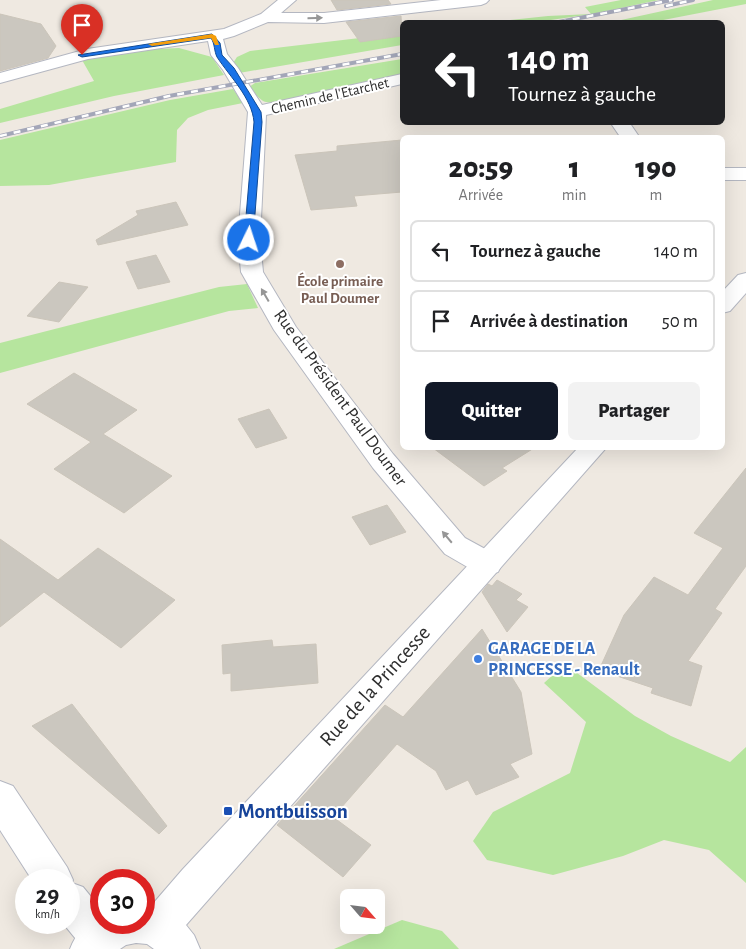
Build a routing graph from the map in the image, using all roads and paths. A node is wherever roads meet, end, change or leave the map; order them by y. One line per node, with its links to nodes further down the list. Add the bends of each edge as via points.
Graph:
1 (288, 0): 3 (street)
2 (481, 0): 3 (street, one-way to 2, via 324,18)
3 (266, 17): 4 (street)
4 (212, 36): 5 (street, via 87,54); 7 (street, via 219,55)
5 (0, 78)
6 (400, 79): 7 (street, Chemin de l'Etarchet)
7 (257, 112): 13 (street, Rue du Président Paul Doumer, one-way to 7, via 455,546 383,461 286,330 252,272 249,240)
8 (725, 174): 9 (street)
9 (746, 174)
10 (746, 280): 11 (street)
11 (725, 303)
12 (591, 450): 13 (street, Rue de la Princesse)
13 (487, 564): 17 (street, Rue de la Princesse, via 197,882)
14 (3, 810): 15 (street)
15 (46, 869)
16 (80, 919): 18 (street)
17 (170, 938): 18 (street, via 145,923 129,924 114,928)
18 (95, 943)

